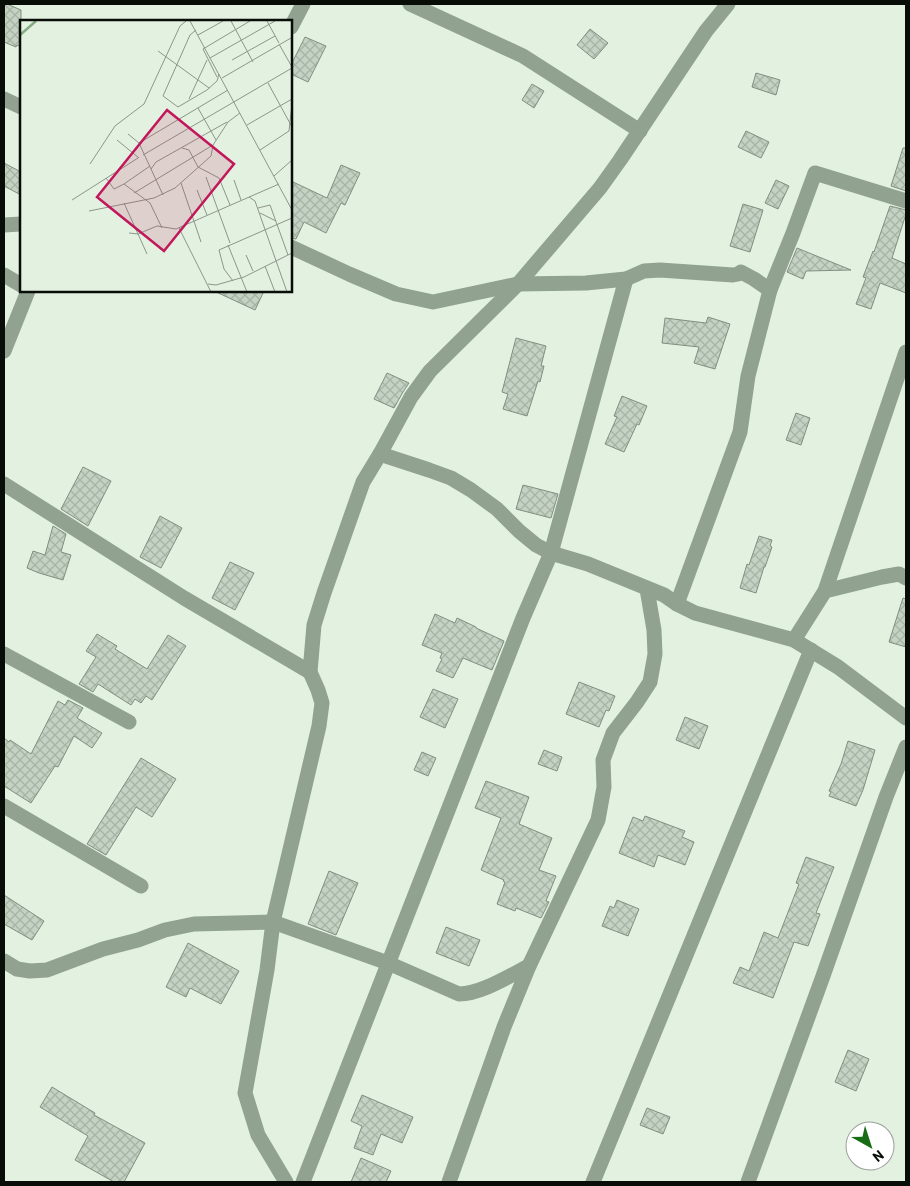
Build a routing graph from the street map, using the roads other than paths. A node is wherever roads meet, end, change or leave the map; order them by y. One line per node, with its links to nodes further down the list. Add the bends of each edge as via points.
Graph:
1 (303, 4): 4 (street)
2 (410, 4): 7 (street, via 523,56)
3 (728, 4): 7 (street, via 706,31)
4 (292, 25)
5 (4, 100): 6 (street)
6 (20, 108)
7 (640, 131): 15 (street, via 600,188)
8 (906, 201): 16 (street, via 815,173)
9 (20, 224): 10 (street)
10 (4, 225)
11 (292, 246): 15 (street, via 396,294 433,302)
12 (4, 275): 14 (street)
13 (626, 279): 15 (street); 16 (street, via 644,271 660,270 733,275 741,272); 22 (street)
14 (20, 284)
15 (518, 284): 20 (street, via 430,371)
16 (770, 290): 26 (street, via 748,376 740,432)
17 (28, 292): 18 (street)
18 (4, 351)
19 (906, 352): 25 (street)
20 (380, 454): 22 (street, via 451,478 497,509 536,545); 30 (street, via 362,482 324,593 314,626)
21 (4, 484): 30 (street, via 184,598)
22 (551, 553): 24 (street, via 588,564); 38 (street)
23 (906, 578): 25 (street, via 899,574)
24 (647, 589): 26 (street); 39 (street, via 655,654 650,682 613,733 603,760 604,787 598,820)
25 (825, 591): 27 (street)
26 (677, 604): 27 (street, via 695,613)
27 (794, 640): 28 (street)
28 (811, 650): 31 (street); 43 (street)
29 (4, 654): 32 (street)
30 (310, 672): 36 (street, via 322,703 319,726)
31 (906, 718)
32 (129, 722)
33 (906, 746): 44 (street)
34 (4, 806): 35 (street)
35 (141, 886)
36 (273, 922): 37 (street, via 194,924 165,930 47,970 17,969); 38 (street); 40 (street, via 244,1093 258,1135)
37 (4, 961)
38 (388, 964): 39 (street, via 459,994 483,989); 41 (street)
39 (529, 966): 42 (street)
40 (286, 1182)
41 (303, 1182)
42 (449, 1182)
43 (593, 1182)
44 (748, 1182)

